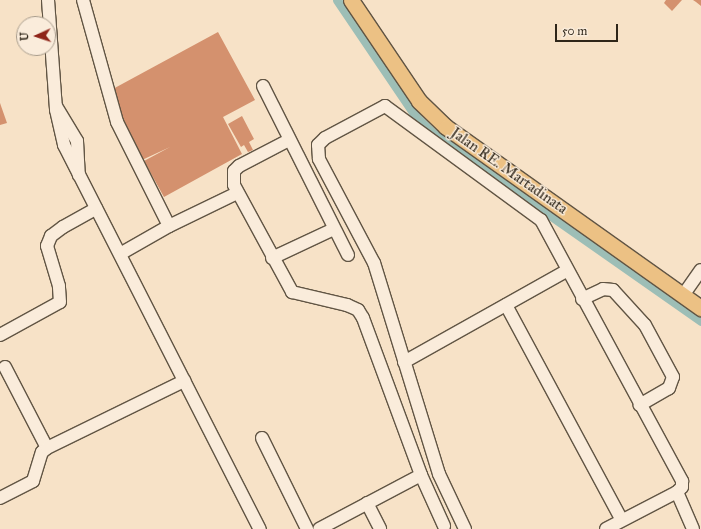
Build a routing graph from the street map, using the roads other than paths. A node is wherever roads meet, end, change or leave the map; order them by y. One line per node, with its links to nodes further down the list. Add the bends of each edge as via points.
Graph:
1 (48, 0): 7 (lane, via 58,129)
2 (83, 0): 8 (lane, via 117,122)
3 (351, 0): 15 (main road, Jalan RE. Martadinata, via 419,101 446,127)
4 (264, 86): 5 (lane)
5 (289, 140): 6 (lane, via 234,171); 9 (lane)
6 (238, 193): 8 (lane); 12 (lane)
7 (96, 209): 10 (lane); 19 (lane, via 51,236 47,246 60,286 60,302)
8 (169, 226): 10 (lane)
9 (334, 229): 11 (lane); 12 (lane)
10 (120, 254): 22 (lane)
11 (348, 255)
12 (272, 258): 26 (lane, via 292,292 347,305 361,314)
13 (701, 270): 15 (lane)
14 (566, 271): 16 (lane); 17 (lane); 20 (lane, via 534,213 431,143 391,109 379,108 325,138 317,150 328,180 374,263)
15 (684, 294): 18 (main road, Jalan RE. Martadinata)
16 (582, 299): 23 (lane); 23 (lane, via 603,289 613,290 645,324 673,377 669,388)
17 (506, 305): 20 (lane); 30 (lane)
18 (701, 308)
19 (0, 335)
20 (404, 362): 36 (lane, via 439,474)
21 (5, 367): 25 (lane)
22 (184, 381): 25 (lane); 32 (lane)
23 (640, 405): 27 (lane, via 682,481 682,487)
24 (262, 438): 33 (lane)
25 (46, 448): 28 (lane, via 42,452 33,481)
26 (421, 475): 29 (lane); 31 (lane)
27 (677, 492): 30 (lane); 38 (lane)
28 (0, 498)
29 (367, 503): 34 (lane); 35 (lane)
30 (622, 520): 37 (lane)
31 (444, 526)
32 (260, 529)
33 (307, 529)
34 (319, 529)
35 (380, 529)
36 (465, 529)
37 (606, 529)
38 (693, 529)

